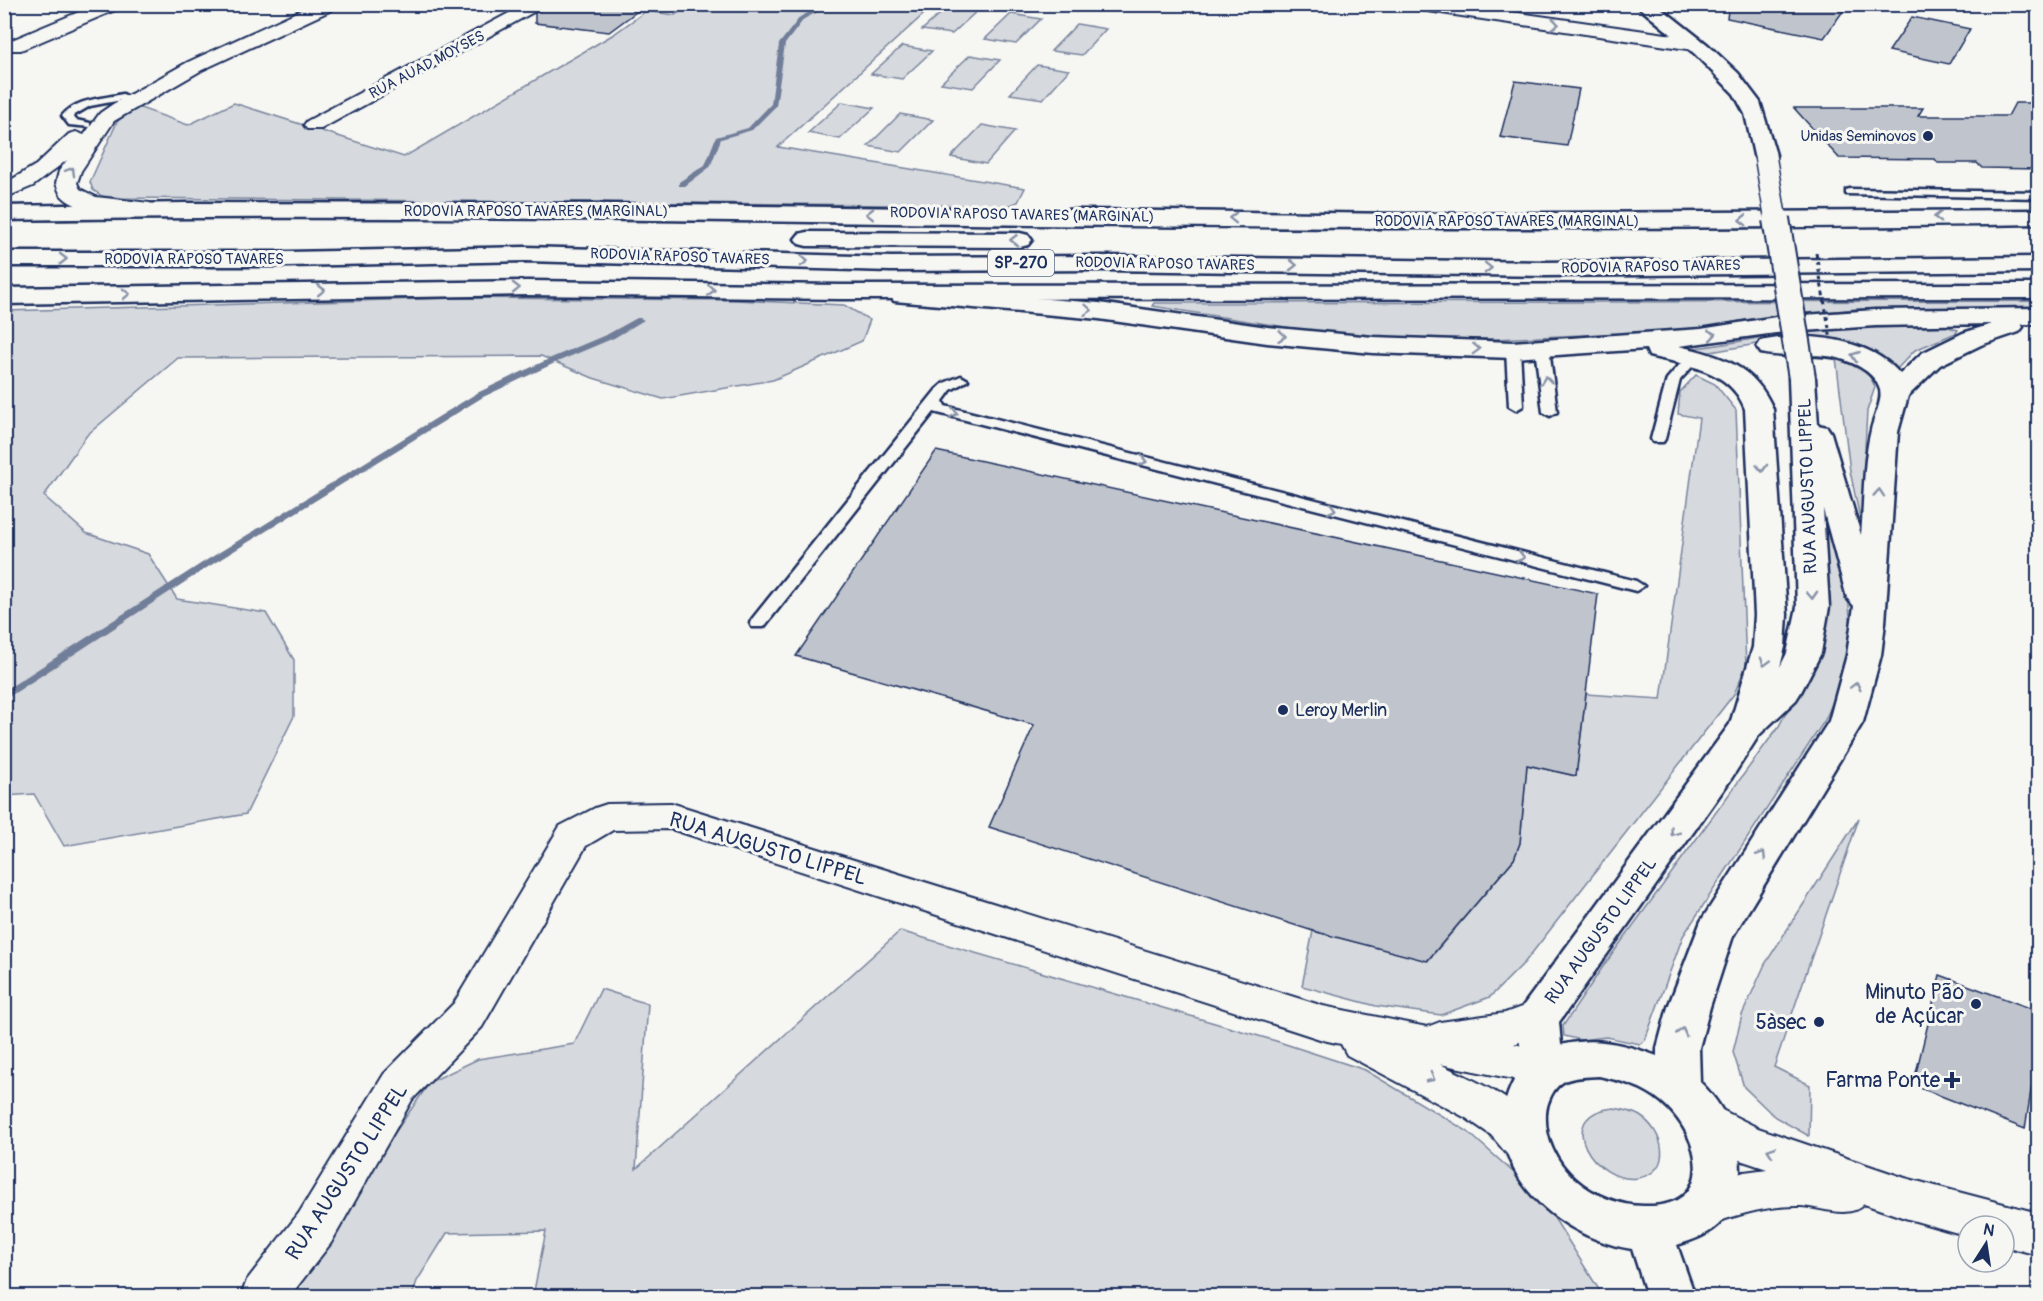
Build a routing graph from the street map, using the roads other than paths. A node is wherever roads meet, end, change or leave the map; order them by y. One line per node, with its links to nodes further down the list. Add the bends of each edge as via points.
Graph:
1 (114, 4): 9 (street)
2 (330, 4): 10 (street)
3 (540, 4): 11 (street, RUA AUAD MOYSES)
4 (1414, 4): 7 (street, one-way to 7)
5 (1644, 4): 6 (main road)
6 (1671, 25): 7 (street); 8 (main road)
7 (1636, 36): 8 (street)
8 (1694, 44): 37 (main road, bridge, via 1734,82 1749,100 1756,117)
9 (14, 46)
10 (195, 66): 12 (street, via 105,106 43,172); 16 (street, one-way to 10, via 91,203 75,198 65,181 107,117)
11 (314, 125)
12 (4, 192)
13 (1850, 192): 15 (lane)
14 (2038, 195): 15 (lane)
15 (1983, 206): 16 (main road, RODOVIA RAPOSO TAVARES (MARGINAL), one-way to 16, via 1696,221); 18 (main road, RODOVIA RAPOSO TAVARES (MARGINAL))
16 (185, 210): 17 (main road, RODOVIA RAPOSO TAVARES (MARGINAL))
17 (4, 213)
18 (2038, 217)
19 (4, 240): 20 (main road, RODOVIA RAPOSO TAVARES / SP-270, one-way to 19)
20 (1037, 241)
21 (1073, 241): 22 (main road, RODOVIA RAPOSO TAVARES / SP-270, via 1562,248)
22 (2038, 242)
23 (605, 254): 24 (main road, RODOVIA RAPOSO TAVARES / SP-270, one-way to 23); 25 (main road, RODOVIA RAPOSO TAVARES / SP-270, one-way to 25, via 891,264 1102,262 1545,269); 26 (main road, via 522,263)
24 (4, 259)
25 (2038, 264)
26 (4, 278)
27 (2038, 291): 28 (main road, SP-270)
28 (842, 292): 29 (main road, SP-270, one-way to 28, via 528,288); 34 (main road, one-way to 34, via 1099,311 1267,335 1373,345)
29 (4, 296)
30 (2038, 316): 32 (main road, one-way to 30, via 1875,318)
31 (2038, 322): 38 (main road, via 2012,326 1950,348 1931,358)
32 (1609, 344): 33 (main road); 35 (main road, RUA AUGUSTO LIPPEL)
33 (1542, 348): 34 (main road); 41 (lane, one-way to 33)
34 (1513, 350): 40 (lane)
35 (1705, 361): 38 (main road, one-way to 35, via 1886,373 1860,357 1815,345 1742,351); 42 (lane, via 1674,379); 46 (main road, RUA AUGUSTO LIPPEL, one-way to 46, via 1735,377 1756,397 1759,410 1771,615 1769,647)
36 (961, 380): 39 (lane, via 945,387)
37 (1803, 384): 44 (main road, RUA AUGUSTO LIPPEL); 46 (main road, RUA AUGUSTO LIPPEL, one-way to 46, via 1813,607 1804,653 1784,692)
38 (1895, 393): 44 (main road, RUA AUGUSTO LIPPEL, one-way to 38, via 1884,432)
39 (936, 401): 43 (lane, one-way to 43, via 939,409); 45 (lane)
40 (1516, 405)
41 (1550, 412)
42 (1658, 439)
43 (1636, 586)
44 (1869, 622): 50 (main road, RUA AUGUSTO LIPPEL, one-way to 44, via 1678,1048 1715,932 1846,722)
45 (758, 623)
46 (1747, 726): 47 (main road, RUA AUGUSTO LIPPEL, one-way to 47)
47 (1538, 1018): 48 (street, RUA AUGUSTO LIPPEL, via 1505,1030 1443,1040); 49 (main road, RUA AUGUSTO LIPPEL, via 1539,1040)
48 (1323, 1023): 49 (street, RUA AUGUSTO LIPPEL); 52 (street, RUA AUGUSTO LIPPEL, one-way to 52, via 1481,1105 1506,1122); 57 (street, RUA AUGUSTO LIPPEL, via 670,816 607,817 573,836 468,1015 398,1087 315,1228)
49 (1548, 1068): 50 (main road, via 1582,1059 1626,1062 1654,1073); 52 (main road, via 1526,1101 1523,1123)
50 (1678, 1090): 51 (main road)
51 (1706, 1121): 53 (street, one-way to 51, via 1746,1143); 54 (main road, via 1716,1143 1720,1167 1716,1187)
52 (1527, 1146): 55 (main road, via 1540,1171 1560,1195 1588,1213 1618,1225)
53 (1905, 1198): 54 (street, via 1800,1186 1744,1192); 56 (street)
54 (1705, 1206): 55 (main road, via 1690,1219)
55 (1649, 1230): 58 (main road)
56 (2038, 1234)
57 (263, 1296)
58 (1671, 1296)

